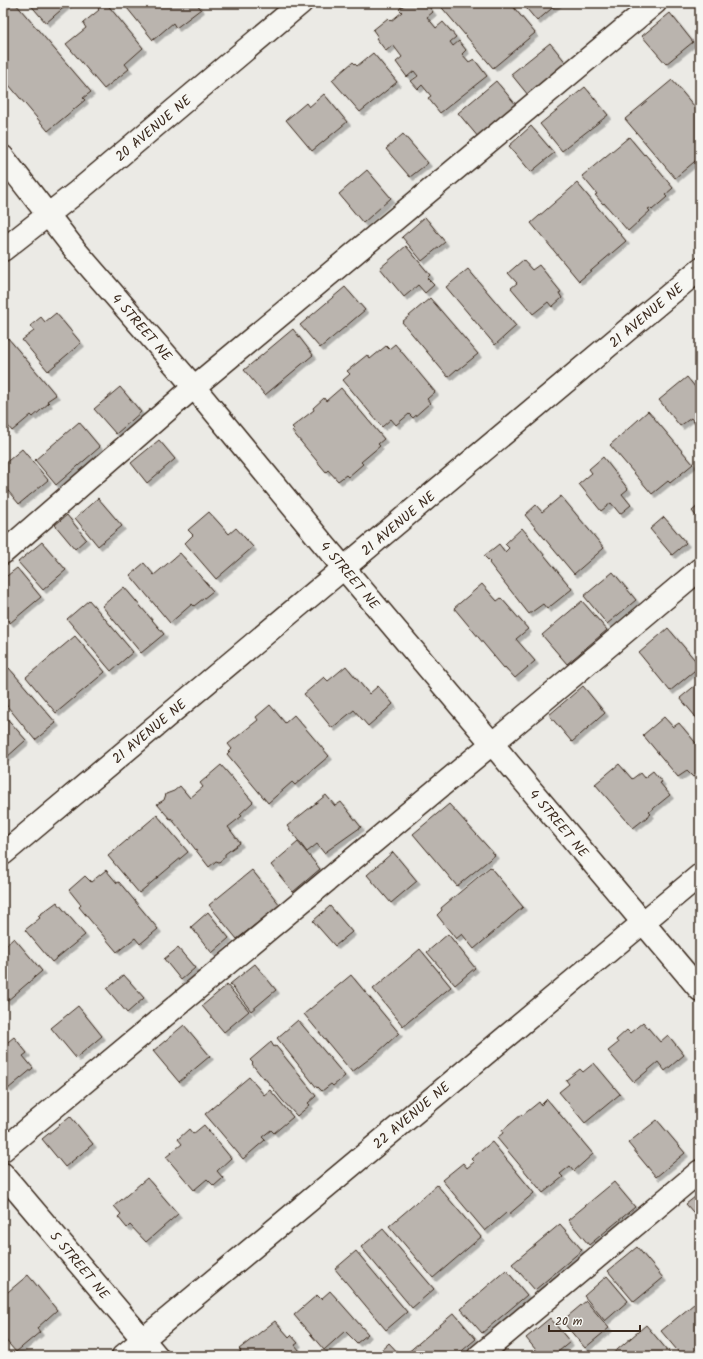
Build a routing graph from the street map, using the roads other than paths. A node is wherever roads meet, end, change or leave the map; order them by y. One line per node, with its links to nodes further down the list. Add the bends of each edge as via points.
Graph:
1 (301, 3): 4 (street, 20 AVENUE NE)
2 (656, 3): 7 (street)
3 (3, 158): 4 (street, 4 STREET NE)
4 (48, 214): 5 (street, 20 AVENUE NE); 7 (street, 4 STREET NE, via 76,251)
5 (3, 250)
6 (700, 269): 9 (street, 21 AVENUE NE)
7 (194, 387): 8 (street); 9 (street, 4 STREET NE)
8 (3, 553)
9 (344, 568): 11 (street, 4 STREET NE); 12 (street, 21 AVENUE NE)
10 (700, 569): 11 (street)
11 (492, 743): 14 (street, 4 STREET NE); 16 (street)
12 (3, 854)
13 (700, 875): 14 (street, 22 AVENUE NE)
14 (643, 923): 15 (street, 4 STREET NE); 19 (street, 22 AVENUE NE)
15 (700, 990)
16 (3, 1150)
17 (700, 1171): 22 (street)
18 (3, 1174): 19 (street, 5 STREET NE)
19 (143, 1339): 20 (street, 22 AVENUE NE); 21 (street, 5 STREET NE)
20 (123, 1356)
21 (157, 1356)
22 (479, 1356)

